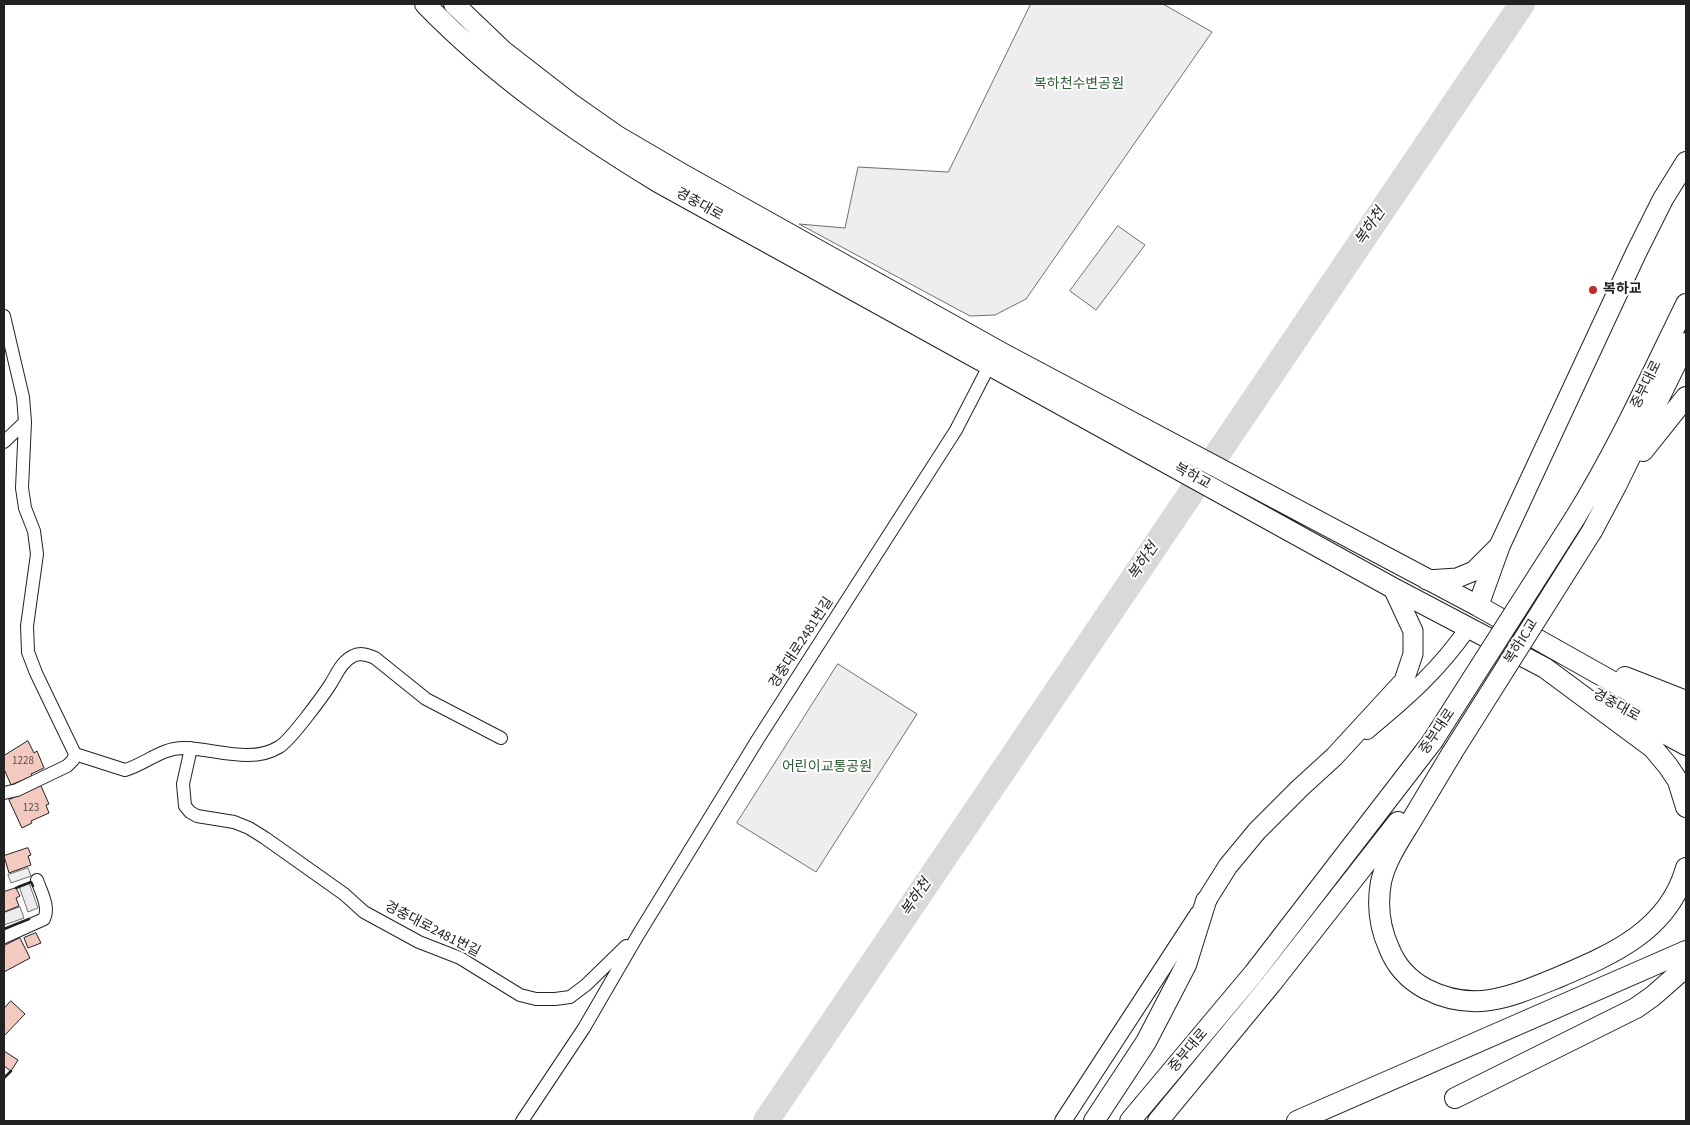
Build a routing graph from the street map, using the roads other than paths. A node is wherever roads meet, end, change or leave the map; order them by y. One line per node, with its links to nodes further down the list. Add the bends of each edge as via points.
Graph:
1 (424, 4): 7 (main road, 경충대로, via 510,83 597,146)
2 (454, 4): 7 (main road, 경충대로, via 503,51 617,136)
3 (1686, 162): 13 (main road, via 1636,253)
4 (1686, 304): 41 (main road, 중부대로, bridge, via 1596,485 1432,742 1254,973)
5 (4, 316): 9 (street, via 23,398)
6 (1686, 342): 11 (main road, 중부대로)
7 (998, 365): 14 (main road, 복하교); 15 (main road, 복하교); 33 (street, 경충대로2481번길, via 758,739)
8 (1686, 398): 11 (main road)
9 (25, 422): 10 (street); 26 (street, via 22,488 37,554 27,626 28,652)
10 (4, 442)
11 (1617, 484): 12 (main road, 중부대로)
12 (1592, 531): 25 (main road, 복하IC교, bridge)
13 (1500, 545): 14 (main road, via 1474,571 1457,578); 16 (main road)
14 (1427, 580): 16 (main road, 복하교)
15 (1390, 586): 17 (main road, 복하교); 27 (main road, via 1413,631 1413,654 1404,681)
16 (1478, 606): 17 (main road); 18 (main road, 복하교)
17 (1468, 628): 19 (main road, 복하교); 27 (street, via 1433,673)
18 (1555, 649): 20 (main road); 21 (main road)
19 (1545, 668): 23 (main road, 경충대로); 29 (main road, via 1653,748 1678,781)
20 (1686, 701)
21 (1686, 723)
22 (502, 738): 24 (street, via 426,699 375,658 360,654 354,655 337,670 329,687 280,747 245,755)
23 (1686, 745)
24 (191, 748): 26 (street, via 164,751 125,770); 33 (street, 경충대로2481번길, via 183,784 185,806 190,812 249,828 344,894 364,912 419,942 460,958 520,995 536,999 570,997)
25 (1452, 753): 30 (main road, via 1386,865 1379,899 1380,921 1393,959 1404,974 1440,996 1458,1002 1497,999 1594,962 1644,933 1659,918 1672,902); 42 (main road, 중부대로)
26 (75, 754): 28 (street, via 67,766)
27 (1334, 757): 32 (main road, via 1257,832 1228,866)
28 (4, 793)
29 (1686, 807)
30 (1686, 868)
31 (37, 880): 34 (street, via 46,907 44,919)
32 (1206, 901): 39 (street); 40 (main road, via 1186,965 1146,1042)
33 (638, 935): 38 (street, 경충대로2481번길, via 584,1028)
34 (4, 937)
35 (1686, 950): 43 (main road)
36 (1686, 967): 37 (main road, via 1636,1008)
37 (1455, 1098)
38 (522, 1121)
39 (1062, 1121)
40 (1094, 1121)
41 (1130, 1121)
42 (1158, 1121)
43 (1297, 1121)

